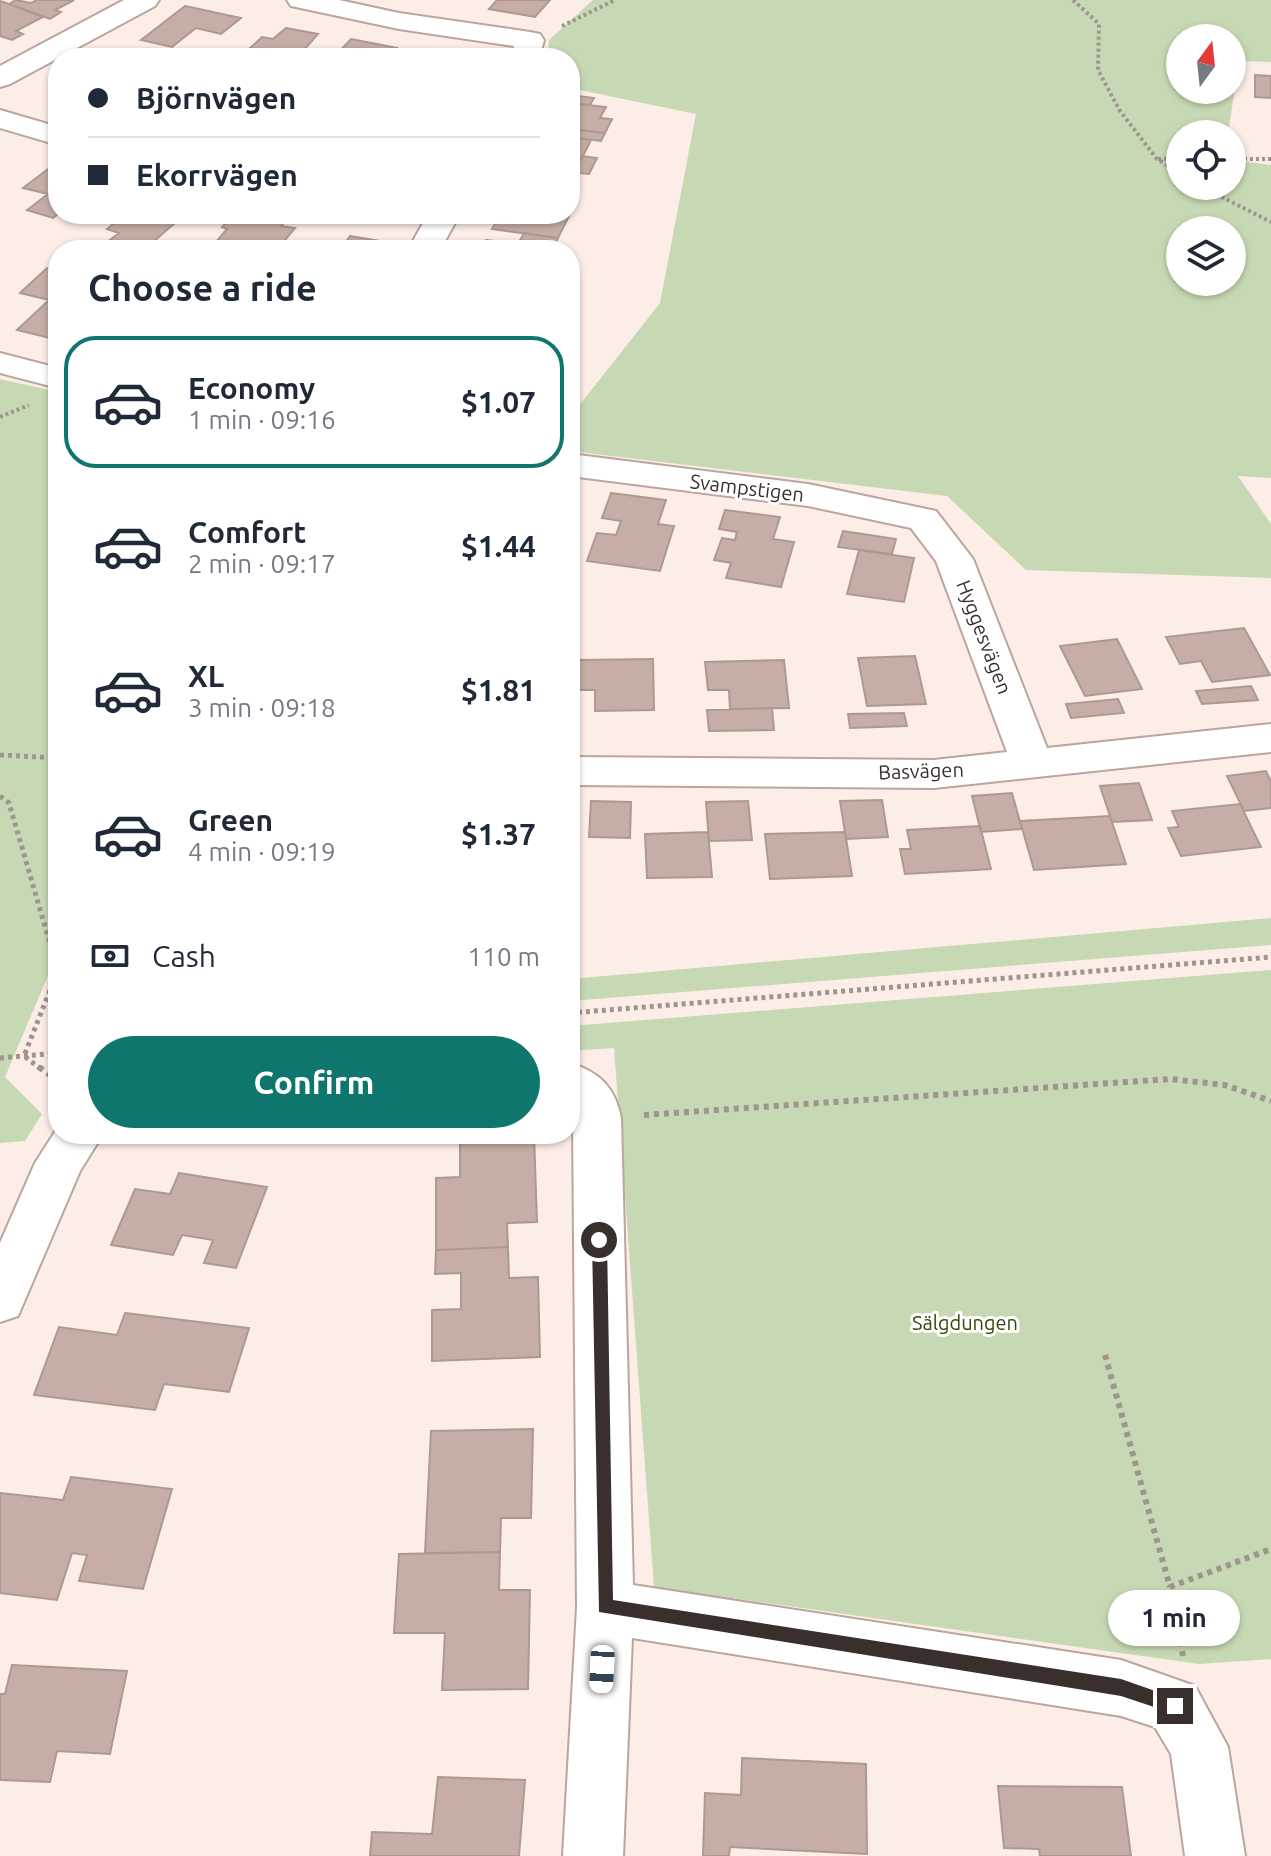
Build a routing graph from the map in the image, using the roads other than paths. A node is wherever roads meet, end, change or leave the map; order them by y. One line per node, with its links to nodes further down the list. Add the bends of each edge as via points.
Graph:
1 (145, 0): 3 (street)
2 (301, 0): 4 (street)
3 (56, 48)
4 (522, 48)
5 (48, 52): 6 (street)
6 (0, 78)
7 (0, 119): 8 (street)
8 (48, 133)
9 (0, 363): 10 (street)
10 (48, 375)
11 (580, 466): 12 (street, Svampstigen, via 808,495)
12 (923, 519): 14 (street, Hyggesvägen, via 954,559)
13 (1271, 738): 14 (street, Basvägen)
14 (1032, 763): 15 (street, Basvägen, via 934,774)
15 (580, 771)
16 (584, 1095): 19 (street)
17 (72, 1144): 18 (street)
18 (0, 1301)
19 (605, 1607): 20 (street); 21 (street, via 1121,1688 1175,1706 1199,1747)
20 (593, 1856)
21 (1215, 1856)

